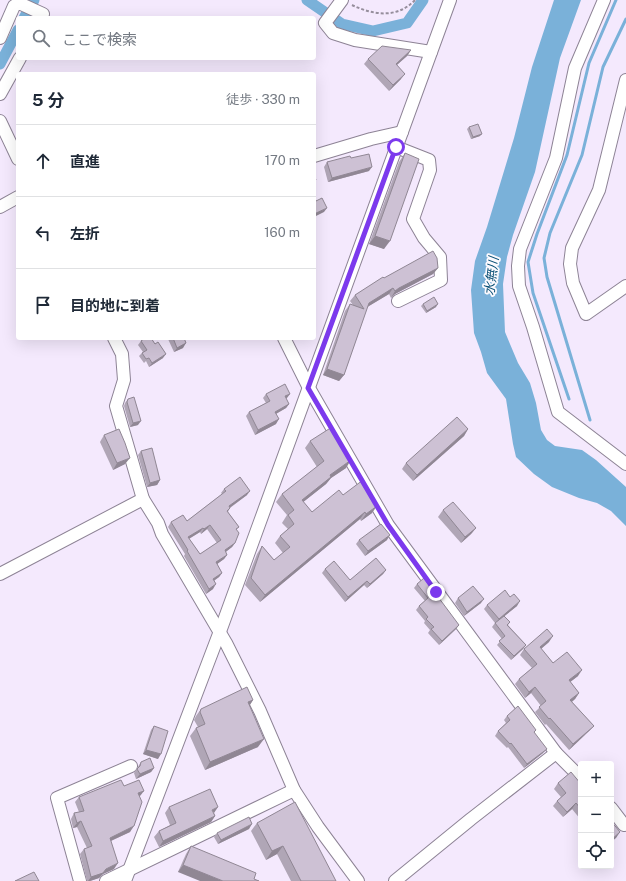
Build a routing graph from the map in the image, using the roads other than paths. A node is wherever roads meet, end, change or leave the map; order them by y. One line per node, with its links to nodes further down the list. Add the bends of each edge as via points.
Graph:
1 (450, 0): 6 (street)
2 (604, 0): 22 (street, via 575,68 556,158 520,249 518,266 519,286 558,412)
3 (342, 4): 6 (street, via 325,23 334,33 355,40)
4 (42, 16): 5 (street, via 19,3 14,6)
5 (0, 38)
6 (431, 52): 11 (street)
7 (19, 60): 9 (street)
8 (626, 80): 17 (street, via 599,190 572,248 570,264 573,283 586,314)
9 (0, 94)
10 (0, 120): 13 (street)
11 (402, 132): 12 (street); 14 (street)
12 (396, 147): 18 (street, via 429,160 430,170 413,219 424,238 440,257 441,280); 21 (street)
13 (16, 155)
14 (316, 155)
15 (16, 198): 16 (street)
16 (0, 207)
17 (626, 286)
18 (398, 301)
19 (115, 340): 23 (street, via 122,354 124,380 116,406)
20 (285, 340): 21 (street)
21 (308, 388): 25 (street); 26 (street, via 388,525)
22 (626, 464)
23 (143, 498): 24 (street); 25 (street)
24 (0, 574)
25 (219, 631): 29 (street, via 260,711); 32 (street)
26 (556, 753): 28 (street); 36 (street)
27 (131, 766): 33 (street, via 57,798)
28 (578, 775)
29 (294, 790): 32 (street); 35 (street)
30 (614, 812): 31 (street)
31 (624, 825)
32 (127, 875): 34 (street)
33 (80, 881)
34 (106, 881)
35 (358, 881)
36 (395, 881)

